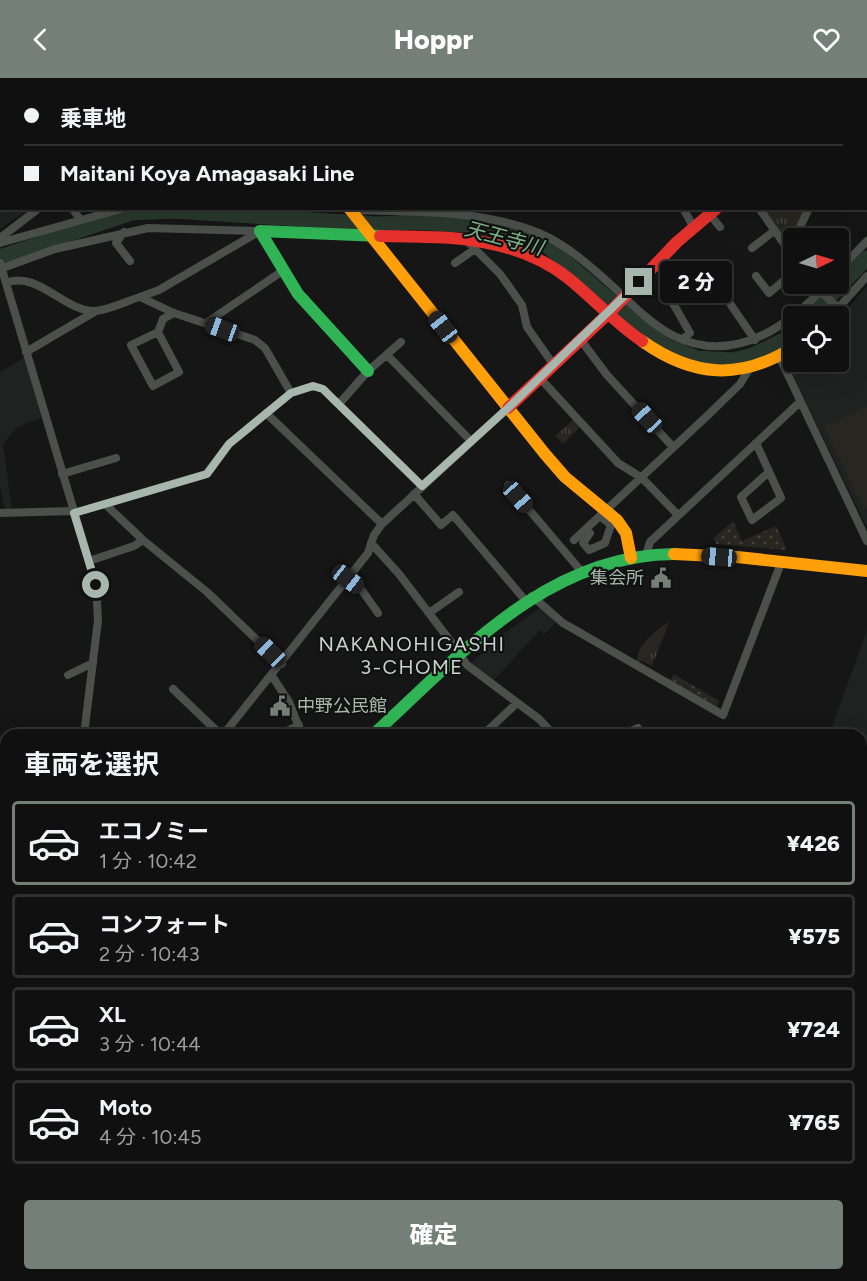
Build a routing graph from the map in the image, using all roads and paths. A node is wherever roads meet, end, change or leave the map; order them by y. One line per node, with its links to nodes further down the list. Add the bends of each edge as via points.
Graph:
1 (36, 210): 17 (street)
2 (73, 210): 9 (street)
3 (116, 210): 9 (street)
4 (684, 210): 11 (street)
5 (760, 210): 14 (street)
6 (808, 210): 12 (street)
7 (350, 211): 16 (main road); 36 (street, via 502,221 542,234 585,261)
8 (713, 212): 10 (street); 11 (main road)
9 (80, 219): 20 (street)
10 (720, 227)
11 (694, 228): 36 (main road)
12 (799, 228)
13 (260, 231): 15 (street, via 178,227); 16 (main road); 28 (main road); 35 (street, via 159,290)
14 (774, 231): 21 (street); 22 (street)
15 (124, 232): 25 (street, via 116,243); 27 (street)
16 (369, 234): 18 (main road); 61 (main road)
17 (0, 238)
18 (465, 239): 23 (street); 42 (main road, via 515,249 547,263)
19 (867, 241): 24 (street)
20 (0, 243)
21 (783, 243)
22 (752, 248)
23 (475, 249): 26 (street); 54 (street, via 500,274 522,305 527,327)
24 (849, 260)
25 (130, 261)
26 (455, 263)
27 (1, 266): 32 (street)
28 (284, 270): 44 (street); 56 (main road, via 315,316)
29 (756, 276): 31 (street, via 770,293)
30 (867, 276): 40 (street)
31 (783, 282)
32 (6, 283): 41 (street, via 21,281 72,305); 50 (street)
33 (820, 294): 48 (street, via 789,320)
34 (822, 294): 39 (street)
35 (140, 297): 41 (street); 43 (street)
36 (623, 298): 42 (main road); 47 (street, via 658,326)
37 (670, 298): 47 (street, via 690,333)
38 (731, 305): 48 (street)
39 (836, 306)
40 (838, 306)
41 (96, 311): 50 (street)
42 (610, 312): 46 (main road); 55 (main road, via 646,346 670,361 709,370)
43 (174, 314): 44 (street); 45 (street, via 163,319)
44 (206, 323): 58 (street, via 260,344)
45 (158, 332): 45 (street, via 179,372 153,386 131,345)
46 (580, 339): 54 (main road); 65 (street, via 607,375)
47 (683, 339): 48 (street, via 713,347)
48 (755, 340)
49 (401, 342): 52 (street)
50 (26, 352): 68 (street)
51 (783, 354): 53 (main road)
52 (387, 355): 56 (street); 63 (street)
53 (779, 356): 55 (main road); 59 (street)
54 (553, 364): 57 (main road)
55 (750, 368): 65 (street, via 740,384)
56 (368, 371): 60 (street)
57 (539, 377): 61 (main road); 69 (street, via 618,463)
58 (291, 393): 60 (street, via 318,387); 62 (street)
59 (800, 402): 64 (street); 81 (street)
60 (339, 404): 71 (street)
61 (508, 408): 63 (street); 77 (main road, via 565,477)
62 (266, 413): 73 (street, via 229,444 207,474); 78 (street)
63 (471, 441): 71 (street)
64 (756, 442): 67 (street); 76 (street)
65 (674, 447): 69 (street)
66 (116, 458): 68 (street)
67 (770, 472): 67 (street, via 741,497 752,520 781,498)
68 (62, 474): 74 (street)
69 (642, 478): 76 (street); 77 (street)
70 (508, 485): 88 (street, via 516,499 548,526)
71 (422, 486): 72 (street)
72 (414, 494): 78 (street); 91 (street, via 441,525 453,515)
73 (105, 504): 74 (street); 79 (street)
74 (73, 512): 75 (street); 85 (street)
75 (0, 513)
76 (678, 515): 83 (street, via 650,542)
77 (604, 516): 80 (street); 84 (main road, via 626,534)
78 (382, 524): 82 (street)
79 (142, 540): 85 (street); 96 (street, via 207,592)
80 (574, 540)
81 (867, 541)
82 (371, 543): 89 (street); 93 (street)
83 (646, 555): 84 (main road); 86 (main road, via 705,555)
84 (631, 558): 88 (main road)
85 (89, 561): 95 (street, via 99,610)
86 (781, 563): 87 (main road); 91 (street, via 723,715 563,623)
87 (867, 570)
88 (582, 572): 91 (main road)
89 (348, 579): 92 (street, via 361,589); 96 (street)
90 (459, 592): 93 (street)
91 (529, 598): 94 (main road)
92 (378, 613)
93 (429, 613): 94 (street)
94 (460, 655): 100 (street, via 467,665); 107 (main road)
95 (93, 663): 97 (street); 102 (street)
96 (282, 664): 98 (street)
97 (68, 675)
98 (272, 676): 101 (street); 104 (street)
99 (173, 688): 103 (street)
100 (517, 703): 108 (street); 109 (street)
101 (298, 725): 105 (street); 106 (street)
102 (85, 729)
103 (216, 729)
104 (227, 729)
105 (290, 729)
106 (300, 729)
107 (381, 729)
108 (489, 729)
109 (548, 729)

